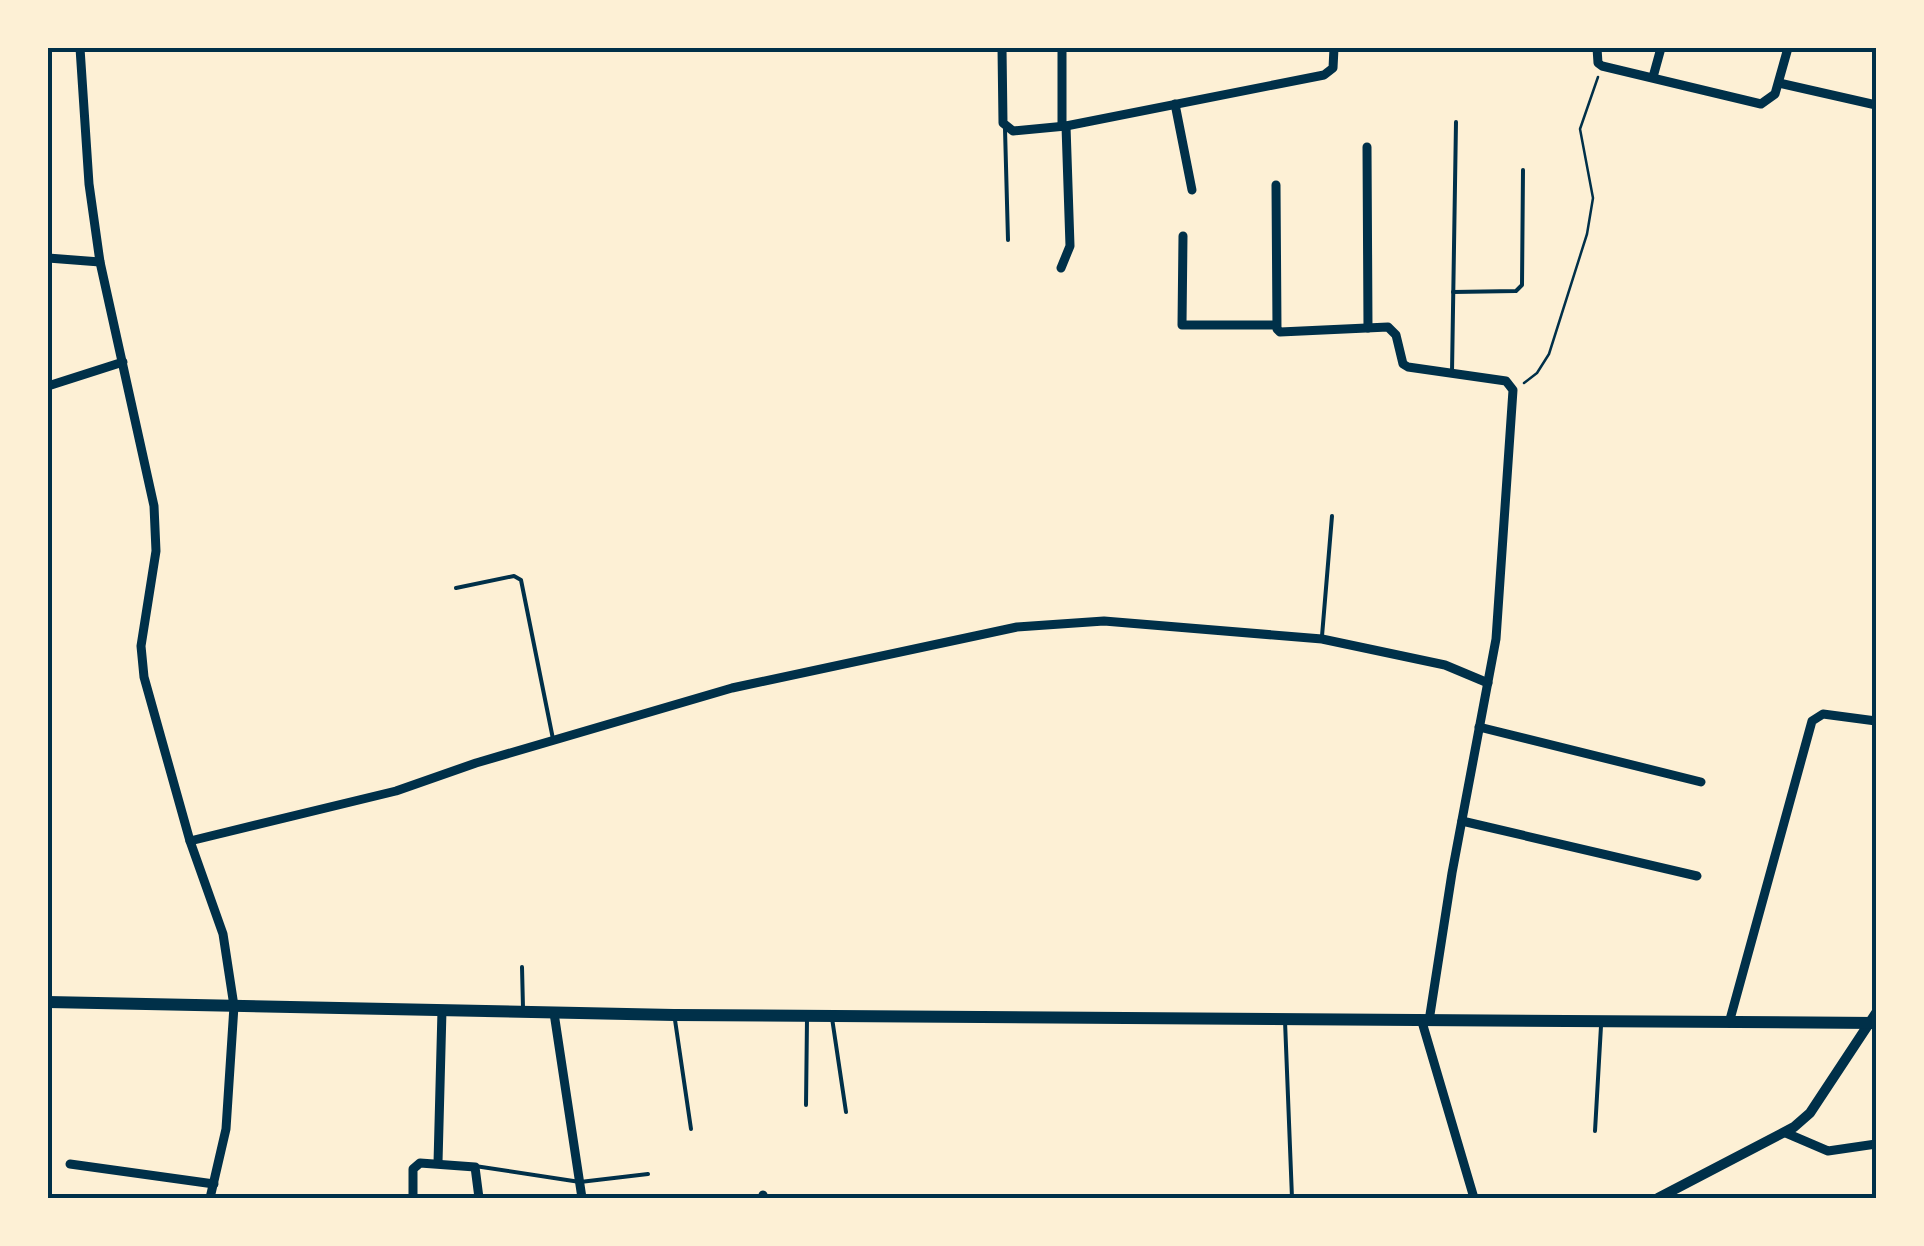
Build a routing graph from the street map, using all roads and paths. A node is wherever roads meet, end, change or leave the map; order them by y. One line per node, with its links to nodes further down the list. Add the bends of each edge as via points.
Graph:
1 (80, 48): 23 (street)
2 (1002, 48): 15 (street)
3 (1062, 48): 14 (street)
4 (1334, 48): 11 (street, via 1333,68 1324,75)
5 (1597, 48): 8 (street)
6 (1661, 48): 9 (street)
7 (1788, 48): 10 (street)
8 (1602, 66): 9 (street); 31 (path, via 1580,129 1593,198 1588,234 1549,354 1530,380)
9 (1653, 77): 10 (street, via 1760,104)
10 (1779, 83): 12 (street)
11 (1175, 104): 14 (street); 19 (street)
12 (1876, 105)
13 (1456, 122): 25 (lane)
14 (1064, 126): 15 (street); 24 (street, via 1070,246)
15 (1004, 127): 21 (lane)
16 (1367, 148): 27 (street)
17 (1523, 170): 25 (lane, via 1522,285 1516,291)
18 (1276, 185): 26 (street)
19 (1192, 190)
20 (1183, 236): 26 (street, via 1182,325)
21 (1008, 240)
22 (48, 258): 23 (street)
23 (100, 262): 28 (street)
24 (1060, 268)
25 (1454, 292): 29 (lane)
26 (1275, 325): 27 (street, via 1280,332)
27 (1368, 328): 29 (street, via 1393,330 1403,364)
28 (123, 362): 30 (street); 41 (street, via 156,528 142,664)
29 (1452, 374): 31 (street, via 1506,381)
30 (48, 386)
31 (1512, 390): 35 (street)
32 (1332, 516): 34 (lane)
33 (456, 588): 38 (lane, via 521,580)
34 (1322, 638): 35 (street, via 1446,665); 38 (street, via 1104,621 1018,627 732,688)
35 (1488, 682): 37 (street)
36 (1876, 721): 56 (street, via 1823,714 1812,721)
37 (1479, 726): 39 (street); 40 (street)
38 (553, 740): 41 (street, via 396,792)
39 (1701, 782)
40 (1462, 820): 42 (street); 54 (street)
41 (190, 841): 45 (street, via 224,934)
42 (1697, 876)
43 (522, 968): 47 (lane)
44 (48, 1002): 45 (main road)
45 (234, 1006): 46 (main road); 68 (street, via 226,1129)
46 (442, 1010): 47 (main road); 64 (street)
47 (522, 1012): 48 (main road)
48 (554, 1013): 49 (main road); 67 (street)
49 (674, 1015): 50 (main road); 59 (lane)
50 (807, 1016): 51 (main road); 57 (lane)
51 (832, 1016): 53 (main road); 58 (lane)
52 (1875, 1020): 56 (main road); 61 (street, via 1810,1113)
53 (1285, 1021): 54 (main road); 73 (lane)
54 (1425, 1022): 55 (main road); 74 (street)
55 (1601, 1022): 56 (main road); 60 (lane)
56 (1729, 1023)
57 (806, 1105)
58 (846, 1112)
59 (691, 1129)
60 (1594, 1131)
61 (1786, 1133): 62 (street, via 1834,1151); 75 (street)
62 (1876, 1144)
63 (70, 1164): 68 (street)
64 (438, 1164): 65 (street); 70 (street, via 416,1165)
65 (470, 1165): 67 (lane); 71 (street)
66 (648, 1174): 67 (lane)
67 (580, 1182): 72 (street)
68 (214, 1184): 69 (street)
69 (210, 1198)
70 (413, 1198)
71 (478, 1198)
72 (582, 1198)
73 (1292, 1198)
74 (1474, 1198)
75 (1658, 1198)

